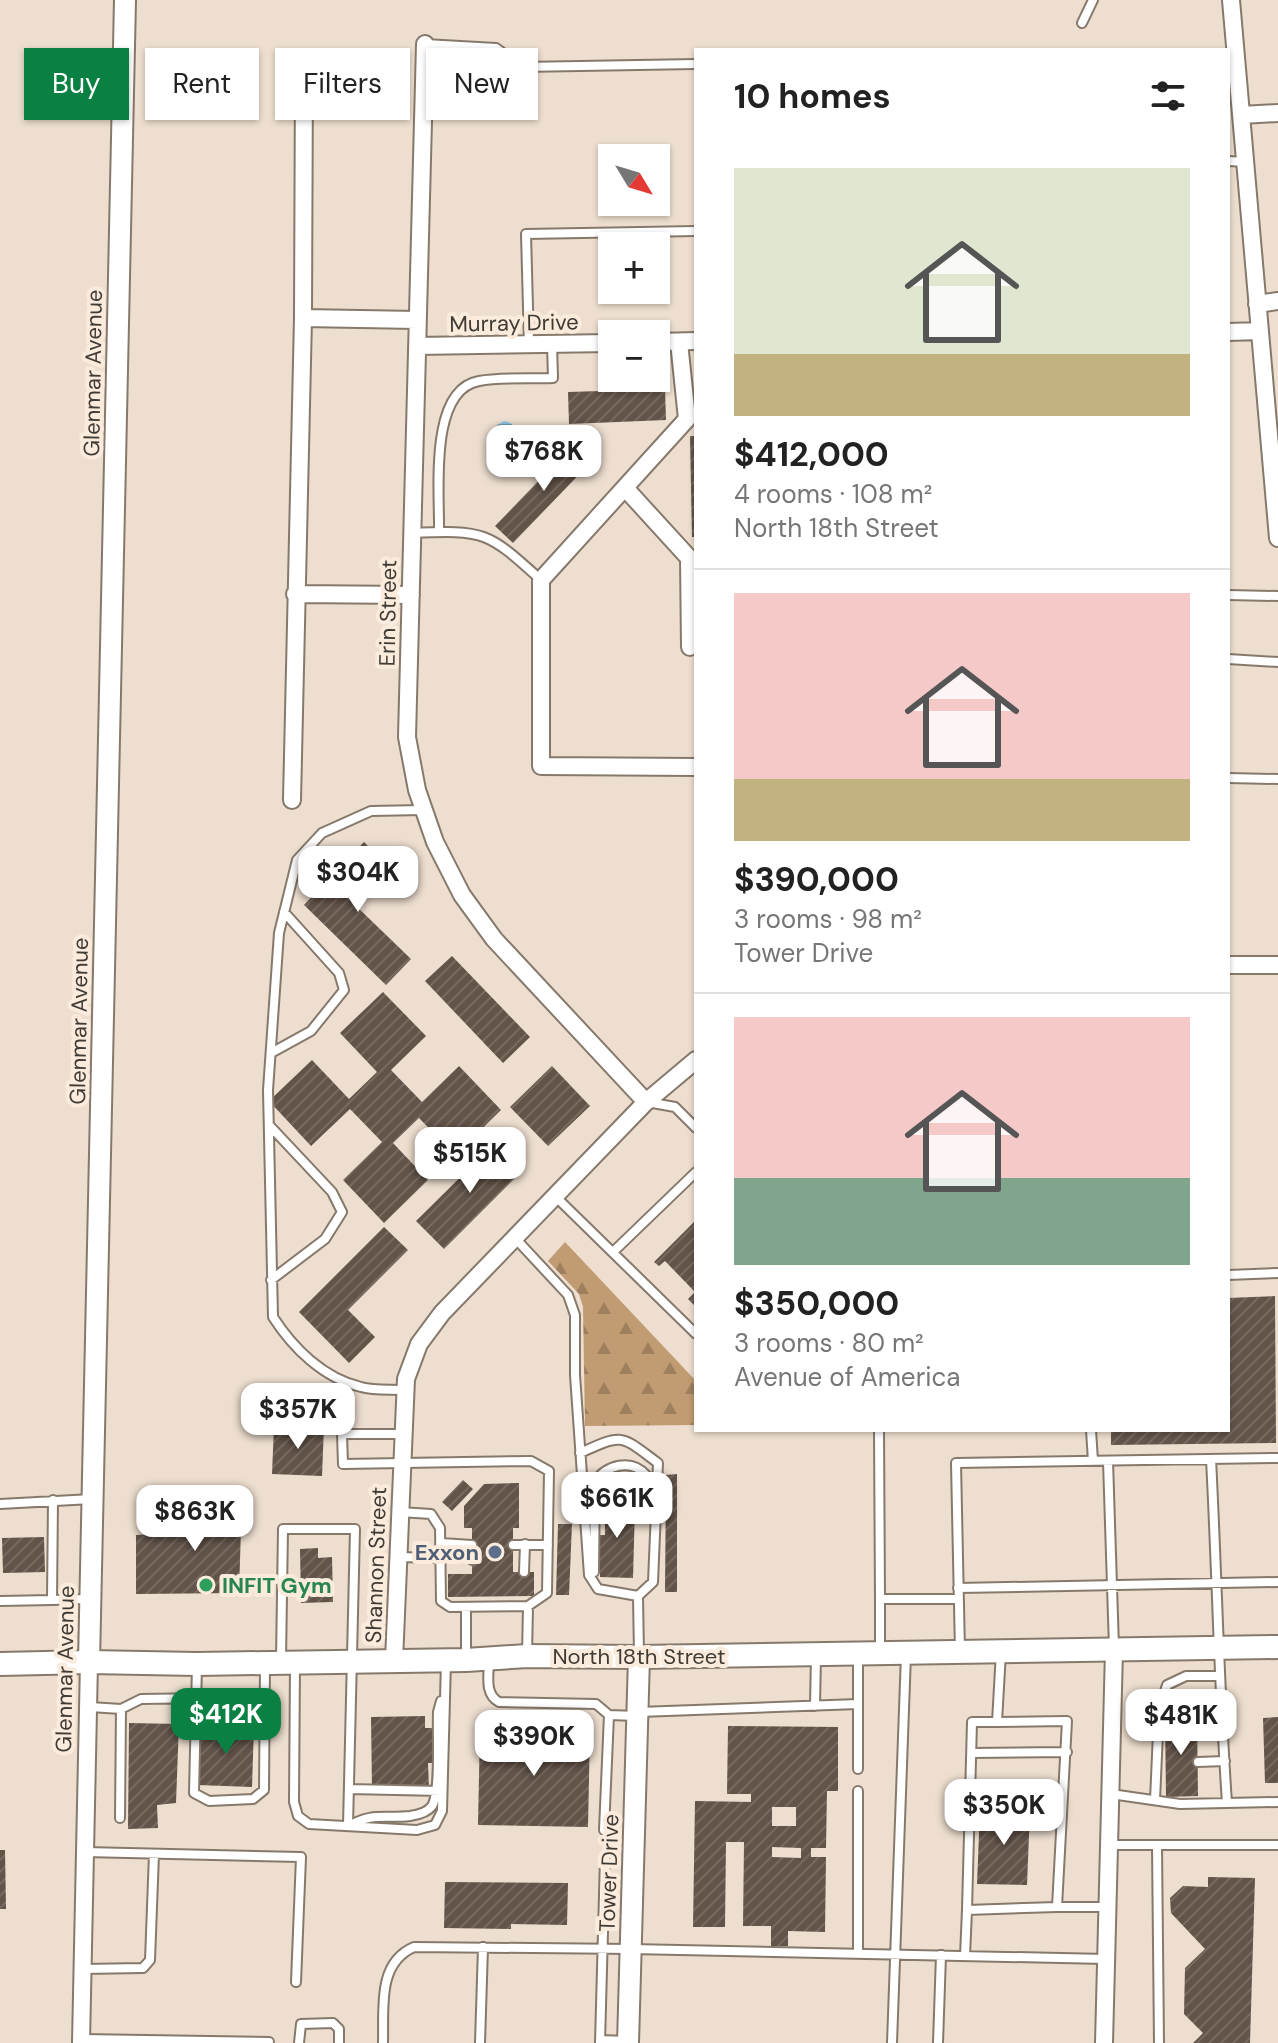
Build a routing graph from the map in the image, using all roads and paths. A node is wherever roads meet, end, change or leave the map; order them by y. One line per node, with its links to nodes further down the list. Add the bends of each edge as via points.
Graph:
1 (125, 0): 72 (street, Glenmar Avenue)
2 (1093, 0): 4 (lane)
3 (1231, 0): 7 (street)
4 (1082, 23)
5 (425, 44): 6 (lane, via 496,48 522,67); 16 (street, Erin Street)
6 (694, 64)
7 (1233, 77): 9 (street)
8 (1278, 113): 9 (street)
9 (1241, 115): 11 (street)
10 (304, 120): 15 (street)
11 (1236, 161): 14 (street)
12 (694, 231): 23 (lane, via 526,234)
13 (1278, 301): 14 (street)
14 (1257, 304): 17 (street)
15 (303, 318): 16 (street); 33 (street)
16 (417, 320): 25 (street, Erin Street)
17 (1260, 331): 18 (street); 26 (street)
18 (1230, 332)
19 (694, 341): 21 (street)
20 (670, 342): 21 (street)
21 (679, 342): 27 (street, via 687,419)
22 (598, 343): 24 (street, Murray Drive)
23 (529, 344): 24 (street, Murray Drive); 25 (street, Murray Drive)
24 (552, 344): 28 (lane, via 553,378 476,381 452,403 440,439)
25 (417, 346): 29 (street, Erin Street)
26 (1274, 441): 30 (street)
27 (626, 489): 31 (street); 32 (street)
28 (439, 532): 29 (lane); 32 (lane, via 484,535)
29 (412, 533): 34 (street, Erin Street)
30 (1278, 538)
31 (693, 558): 37 (street)
32 (541, 580): 40 (street, via 541,766)
33 (295, 594): 34 (street); 43 (street)
34 (411, 595): 44 (street, Erin Street, via 407,737)
35 (1230, 595): 36 (lane)
36 (1278, 596)
37 (690, 647)
38 (1230, 659): 39 (lane)
39 (1278, 662)
40 (694, 767)
41 (1230, 778): 42 (lane)
42 (1278, 779)
43 (292, 800)
44 (423, 810): 45 (lane, via 371,811 322,833 297,860); 50 (street, Erin Street, via 462,895 494,939)
45 (284, 912): 48 (lane); 48 (lane, via 339,973 344,990 311,1031)
46 (1230, 965): 47 (street)
47 (1278, 965)
48 (271, 1053): 51 (lane)
49 (694, 1062): 50 (street, Shannon Street)
50 (646, 1102): 52 (lane, via 675,1107); 54 (street, Shannon Street)
51 (268, 1125): 59 (lane); 59 (lane, via 332,1192 342,1212 325,1239)
52 (694, 1126)
53 (694, 1174): 56 (lane)
54 (555, 1196): 55 (street, Shannon Street); 56 (lane)
55 (515, 1238): 61 (street, Shannon Street, via 419,1344); 65 (lane, via 568,1295 575,1315)
56 (613, 1252): 60 (lane)
57 (1278, 1273): 58 (lane)
58 (1230, 1275)
59 (271, 1280): 61 (lane, via 273,1317 328,1375 362,1388)
60 (694, 1332)
61 (405, 1390): 64 (street, Shannon Street)
62 (879, 1432): 92 (lane)
63 (1091, 1432): 68 (lane)
64 (403, 1434): 70 (street, Shannon Street); 70 (lane, via 342,1434 343,1464)
65 (580, 1453): 71 (lane, via 614,1438 629,1442 658,1463); 86 (lane, via 589,1575)
66 (1278, 1458): 67 (lane)
67 (1211, 1459): 69 (lane); 85 (lane)
68 (1093, 1461): 69 (lane); 88 (lane, via 956,1463)
69 (1108, 1461): 87 (lane)
70 (402, 1464): 75 (street, Shannon Street); 79 (lane, via 531,1461 549,1471)
71 (655, 1493): 86 (lane, via 640,1470 624,1465 601,1472 595,1482); 89 (lane, via 653,1582)
72 (93, 1498): 73 (lane); 91 (street, Glenmar Avenue)
73 (53, 1500): 74 (lane); 94 (lane)
74 (0, 1504)
75 (400, 1512): 76 (lane, via 431,1514); 80 (street, Shannon Street)
76 (441, 1543): 81 (lane); 82 (lane, via 472,1545)
77 (525, 1544): 78 (lane); 79 (lane); 83 (lane)
78 (513, 1545)
79 (548, 1545): 96 (lane, via 547,1593)
80 (398, 1557): 81 (lane); 110 (street, Shannon Street)
81 (440, 1558): 97 (lane, via 441,1601 450,1607)
82 (472, 1560)
83 (524, 1572)
84 (1278, 1582): 85 (lane)
85 (1217, 1583): 87 (lane); 99 (lane)
86 (595, 1584): 89 (lane, via 598,1589)
87 (1113, 1585): 88 (lane); 100 (lane)
88 (958, 1588): 93 (lane)
89 (638, 1596): 107 (lane)
90 (475, 1597): 97 (lane)
91 (90, 1599): 94 (lane); 111 (street, Glenmar Avenue)
92 (880, 1599): 93 (lane); 103 (lane)
93 (958, 1599): 102 (lane)
94 (52, 1600): 95 (lane)
95 (0, 1601)
96 (525, 1603): 97 (lane); 106 (lane)
97 (470, 1607): 109 (lane)
98 (1278, 1647): 99 (main road, North 18th Street)
99 (1217, 1648): 100 (main road, North 18th Street); 116 (lane)
100 (1114, 1650): 101 (main road, North 18th Street); 136 (street)
101 (1001, 1651): 102 (main road, North 18th Street); 125 (lane)
102 (960, 1652): 104 (main road, North 18th Street)
103 (869, 1653): 104 (main road, North 18th Street); 105 (main road, North 18th Street); 119 (lane)
104 (906, 1653): 156 (lane)
105 (816, 1654): 107 (main road, North 18th Street); 120 (lane)
106 (527, 1656): 107 (main road, North 18th Street); 108 (main road, North 18th Street)
107 (639, 1657): 123 (street, Tower Drive)
108 (489, 1659): 109 (main road, North 18th Street); 124 (lane, via 489,1692 499,1702 596,1704)
109 (456, 1660): 110 (main road, North 18th Street); 134 (lane, via 445,1690)
110 (394, 1661): 112 (main road, North 18th Street)
111 (89, 1662): 114 (main road, North 18th Street); 115 (main road, North 18th Street); 121 (street, Glenmar Avenue)
112 (353, 1662): 113 (main road, North 18th Street); 113 (lane, via 355,1529 283,1529); 133 (lane)
113 (280, 1663): 115 (main road, North 18th Street); 118 (lane); 141 (lane, via 298,1816 309,1824)
114 (0, 1664)
115 (197, 1664): 117 (lane)
116 (1219, 1676): 127 (lane); 137 (lane, via 1186,1676 1167,1685 1159,1710 1162,1765)
117 (197, 1697): 118 (lane); 118 (lane, via 194,1793 209,1801 253,1799 264,1790); 122 (lane, via 141,1699)
118 (264, 1697)
119 (858, 1704): 120 (lane); 132 (lane)
120 (815, 1706): 123 (lane)
121 (90, 1707): 122 (lane); 146 (street, Glenmar Avenue)
122 (121, 1709): 140 (lane)
123 (638, 1714): 124 (lane); 154 (street, Tower Drive)
124 (609, 1715): 142 (lane)
125 (997, 1722): 128 (lane, via 1067,1721); 129 (lane, via 972,1722)
126 (1197, 1727): 127 (lane)
127 (1222, 1727): 130 (lane)
128 (1067, 1752): 129 (lane); 149 (lane)
129 (972, 1753): 151 (lane)
130 (1225, 1761): 131 (lane); 139 (lane)
131 (1198, 1762)
132 (858, 1769)
133 (349, 1789): 134 (lane); 141 (lane)
134 (439, 1791): 141 (lane, via 422,1813 365,1817); 141 (lane, via 442,1811 435,1825 417,1830)
135 (858, 1791): 155 (lane)
136 (1110, 1794): 137 (lane); 143 (street)
137 (1155, 1800): 139 (lane)
138 (1278, 1802): 139 (lane)
139 (1227, 1803)
140 (120, 1818)
141 (348, 1826)
142 (604, 1830)
143 (1109, 1845): 144 (lane); 150 (street)
144 (1157, 1845): 145 (lane); 174 (lane)
145 (1278, 1845)
146 (84, 1852): 147 (lane); 160 (street, Glenmar Avenue)
147 (154, 1854): 160 (lane, via 148,1964); 161 (lane, via 301,1857)
148 (605, 1858): 153 (lane)
149 (1057, 1907): 150 (lane); 151 (lane)
150 (1107, 1907): 159 (street)
151 (967, 1910): 158 (lane)
152 (483, 1947): 153 (lane); 169 (lane, via 414,1947 399,1954 386,1977); 170 (lane)
153 (604, 1948): 154 (lane); 165 (lane)
154 (631, 1949): 155 (lane); 166 (street, Tower Drive)
155 (858, 1954): 156 (lane)
156 (894, 1954): 157 (lane); 171 (lane)
157 (941, 1955): 158 (lane); 172 (lane)
158 (965, 1956): 159 (lane)
159 (1106, 1959): 173 (street)
160 (82, 1969): 162 (street, Glenmar Avenue)
161 (296, 1982)
162 (81, 2041): 163 (lane)
163 (146, 2041): 164 (lane)
164 (269, 2042)
165 (600, 2042): 166 (lane)
166 (628, 2042)
167 (299, 2043): 168 (lane, via 301,2024 333,2023 339,2029)
168 (339, 2043)
169 (383, 2043)
170 (480, 2043)
171 (892, 2043)
172 (938, 2043)
173 (1104, 2043)
174 (1159, 2043)

